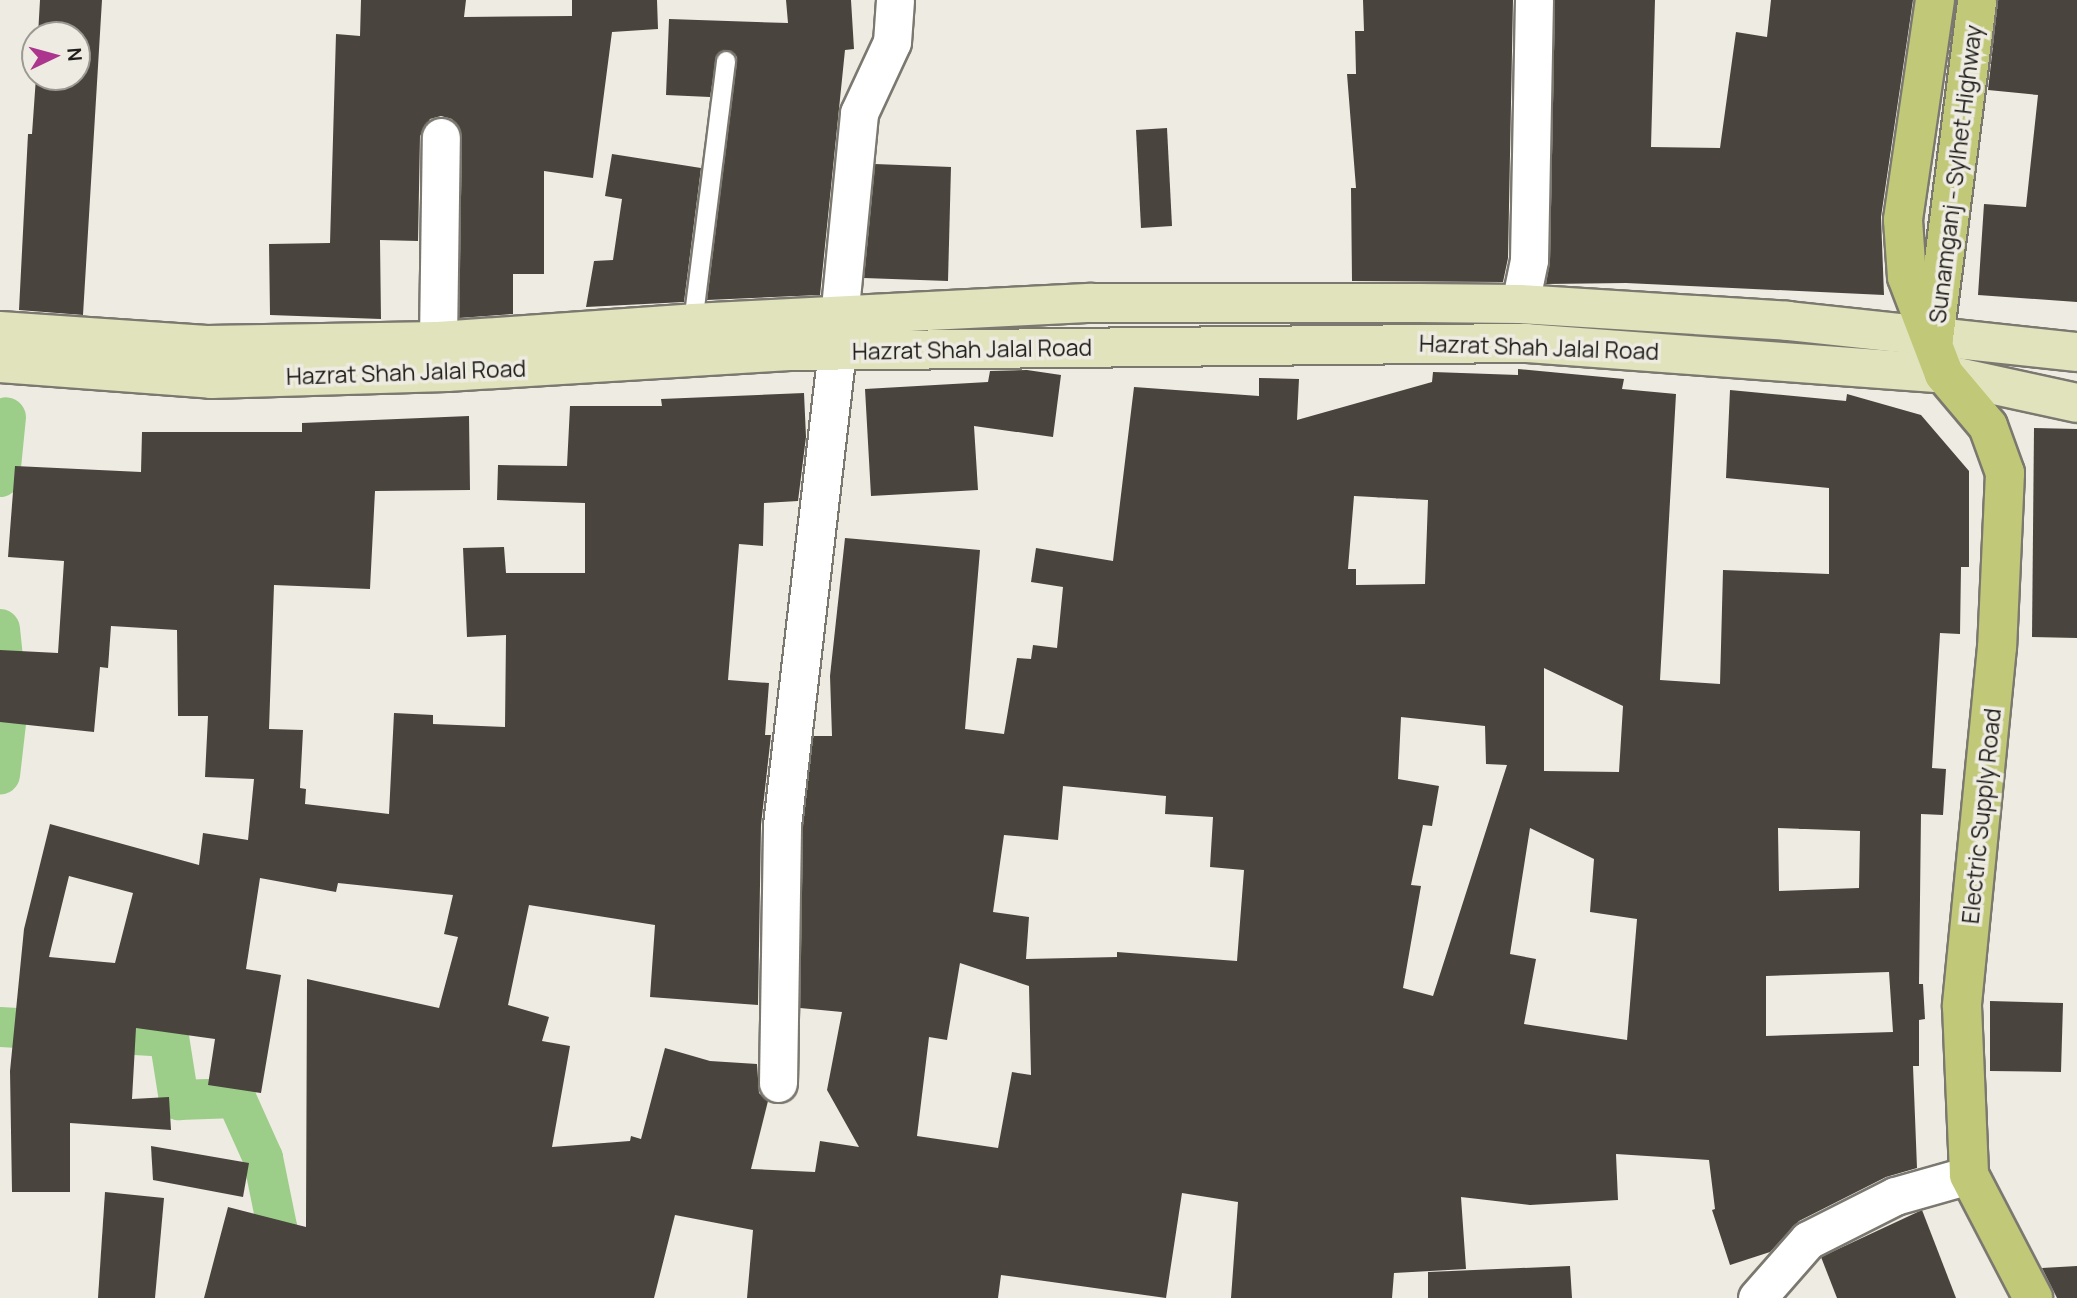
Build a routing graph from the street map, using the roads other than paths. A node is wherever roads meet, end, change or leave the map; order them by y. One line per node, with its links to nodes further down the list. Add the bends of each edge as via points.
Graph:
1 (895, 0): 10 (street, via 892,42 859,113)
2 (1534, 0): 7 (street, via 1529,260)
3 (1936, 0): 11 (main road, Sunamganj - Sylhet Highway, via 1903,220 1907,276)
4 (1977, 0): 11 (main road, Sunamganj - Sylhet Highway)
5 (726, 61): 8 (lane)
6 (441, 137): 12 (street)
7 (1520, 304): 10 (main road, Hazrat Shah Jalal Road, via 1091,303); 11 (main road, Hazrat Shah Jalal Road, via 1787,321)
8 (693, 323): 10 (main road, Hazrat Shah Jalal Road); 12 (main road, Hazrat Shah Jalal Road)
9 (0, 331): 12 (main road, Hazrat Shah Jalal Road, via 207,345)
10 (838, 335): 14 (main road, Hazrat Shah Jalal Road, via 447,372 211,379); 15 (main road, Hazrat Shah Jalal Road, via 1526,343); 17 (street, via 782,825)
11 (1934, 338): 13 (main road, Hazrat Shah Jalal Road); 15 (main road, Electric Supply Road)
12 (438, 341)
13 (2077, 352)
14 (0, 363)
15 (1944, 374): 16 (main road, Hazrat Shah Jalal Road); 18 (main road, Electric Supply Road, via 1988,426 2006,473 1997,647 1962,1006)
16 (2077, 403)
17 (778, 1083)
18 (1969, 1175): 19 (street, via 1895,1196 1808,1240); 20 (main road, Electric Supply Road)
19 (1757, 1298)
20 (2034, 1298)

